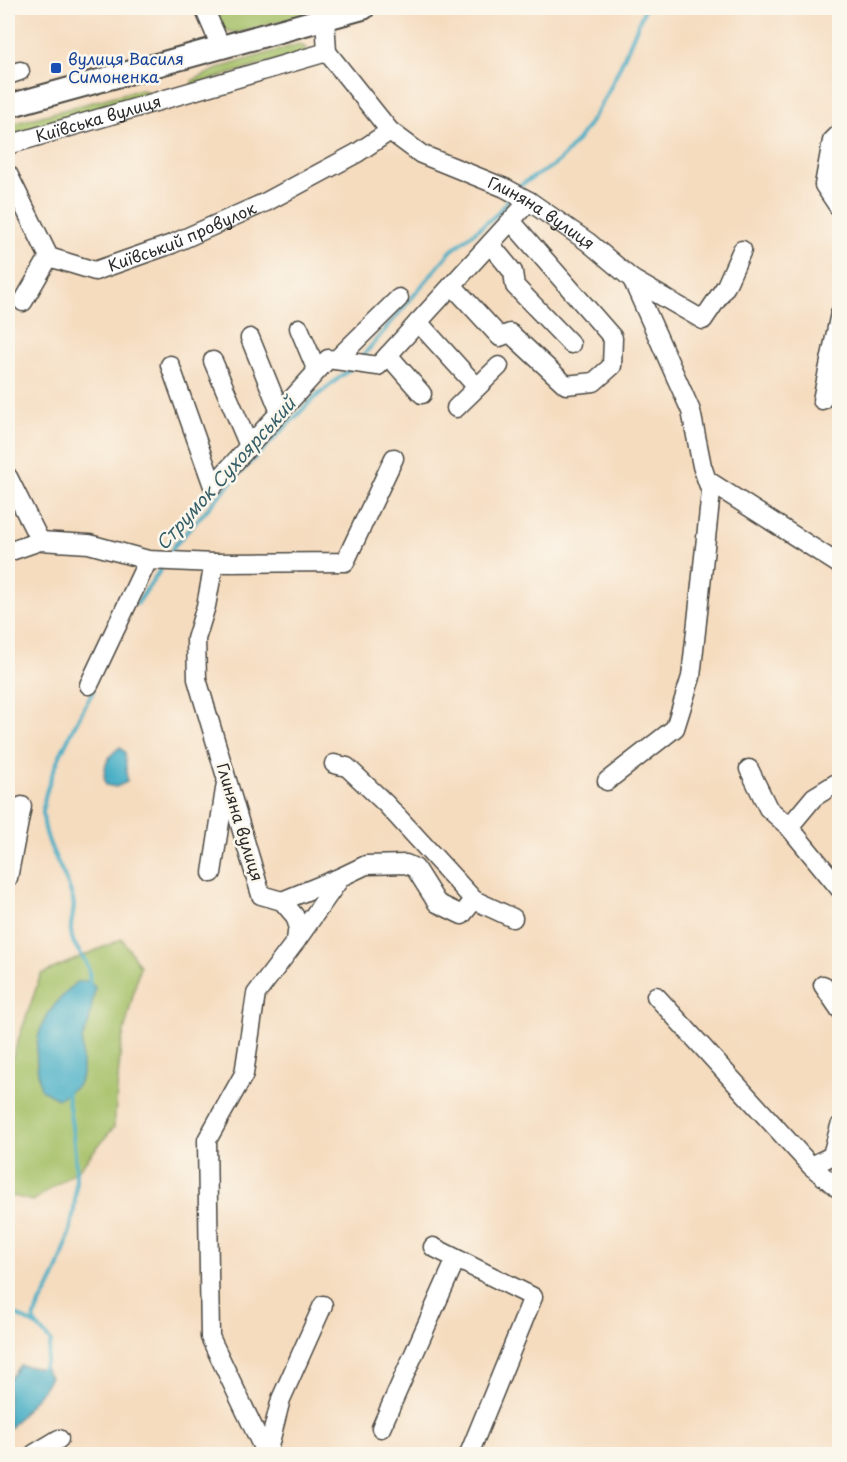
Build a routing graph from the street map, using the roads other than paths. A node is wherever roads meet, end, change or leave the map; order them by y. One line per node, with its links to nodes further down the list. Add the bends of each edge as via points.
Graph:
1 (204, 8): 4 (street)
2 (363, 8): 3 (main road)
3 (325, 18): 4 (main road); 5 (street)
4 (221, 47): 6 (main road)
5 (327, 52): 7 (street, Глиняна вулиця); 9 (street, Київська вулиця)
6 (8, 106)
7 (390, 131): 11 (street, Глиняна вулиця, via 421,154); 16 (street, Київський провулок, via 266,202 172,244 94,271)
8 (840, 133): 12 (street, via 832,141 825,185)
9 (8, 145)
10 (8, 174): 16 (street)
11 (519, 196): 13 (street); 17 (street, Глиняна вулиця, via 588,242)
12 (840, 209)
13 (511, 221): 14 (street); 18 (street, via 613,338 612,366 594,382 566,385 510,333 500,337)
14 (489, 244): 18 (street); 25 (street, via 513,272 515,286)
15 (742, 250): 17 (street, Глиняна вулиця, via 726,285 703,320)
16 (50, 256): 20 (street)
17 (632, 279): 40 (street, via 691,411)
18 (452, 285): 22 (street)
19 (399, 298): 27 (street)
20 (23, 302)
21 (840, 314): 34 (street)
22 (418, 322): 26 (street); 32 (street)
23 (299, 328): 31 (street)
24 (250, 338): 36 (street)
25 (571, 344)
26 (388, 355): 27 (street, via 378,366); 33 (street)
27 (341, 360): 31 (street, via 328,359)
28 (213, 361): 37 (street)
29 (170, 365): 37 (street, via 213,486)
30 (499, 366): 32 (street)
31 (317, 371): 36 (street)
32 (477, 387): 35 (street)
33 (422, 394)
34 (822, 400)
35 (456, 408)
36 (280, 412): 37 (street)
37 (249, 446)
38 (394, 458): 44 (street, via 345,562)
39 (8, 477): 41 (street)
40 (707, 480): 45 (street); 50 (street, via 711,492 691,677 675,728)
41 (40, 541): 42 (street); 43 (street, via 89,544)
42 (8, 552)
43 (153, 561): 44 (street); 46 (street)
44 (214, 563): 49 (street, Глиняна вулиця, via 196,639 197,679)
45 (840, 565)
46 (89, 685)
47 (334, 764): 58 (street, via 347,767)
48 (749, 769): 53 (street, via 768,808)
49 (227, 779): 54 (street); 59 (street, Глиняна вулиця, via 261,895)
50 (607, 781)
51 (840, 781): 53 (street, via 814,797)
52 (22, 806): 56 (street)
53 (789, 827): 57 (street)
54 (212, 873)
55 (341, 876): 58 (street, via 366,865 406,864 415,868 437,903 462,915); 59 (street); 61 (street)
56 (8, 878)
57 (840, 889)
58 (474, 900): 60 (street)
59 (282, 902): 61 (street, Глиняна вулиця, via 298,924)
60 (513, 918)
61 (296, 941): 75 (street, via 256,994 244,1074 207,1140 210,1337)
62 (823, 985): 64 (street)
63 (656, 996): 67 (street)
64 (840, 1010)
65 (840, 1126): 66 (street)
66 (836, 1154): 67 (street)
67 (811, 1166): 68 (street)
68 (840, 1190)
69 (433, 1247): 70 (street)
70 (456, 1259): 72 (street); 76 (street, via 533,1297)
71 (323, 1305): 75 (street, via 281,1399)
72 (381, 1428)
73 (59, 1439): 74 (street)
74 (34, 1455)
75 (267, 1455)
76 (469, 1455)

